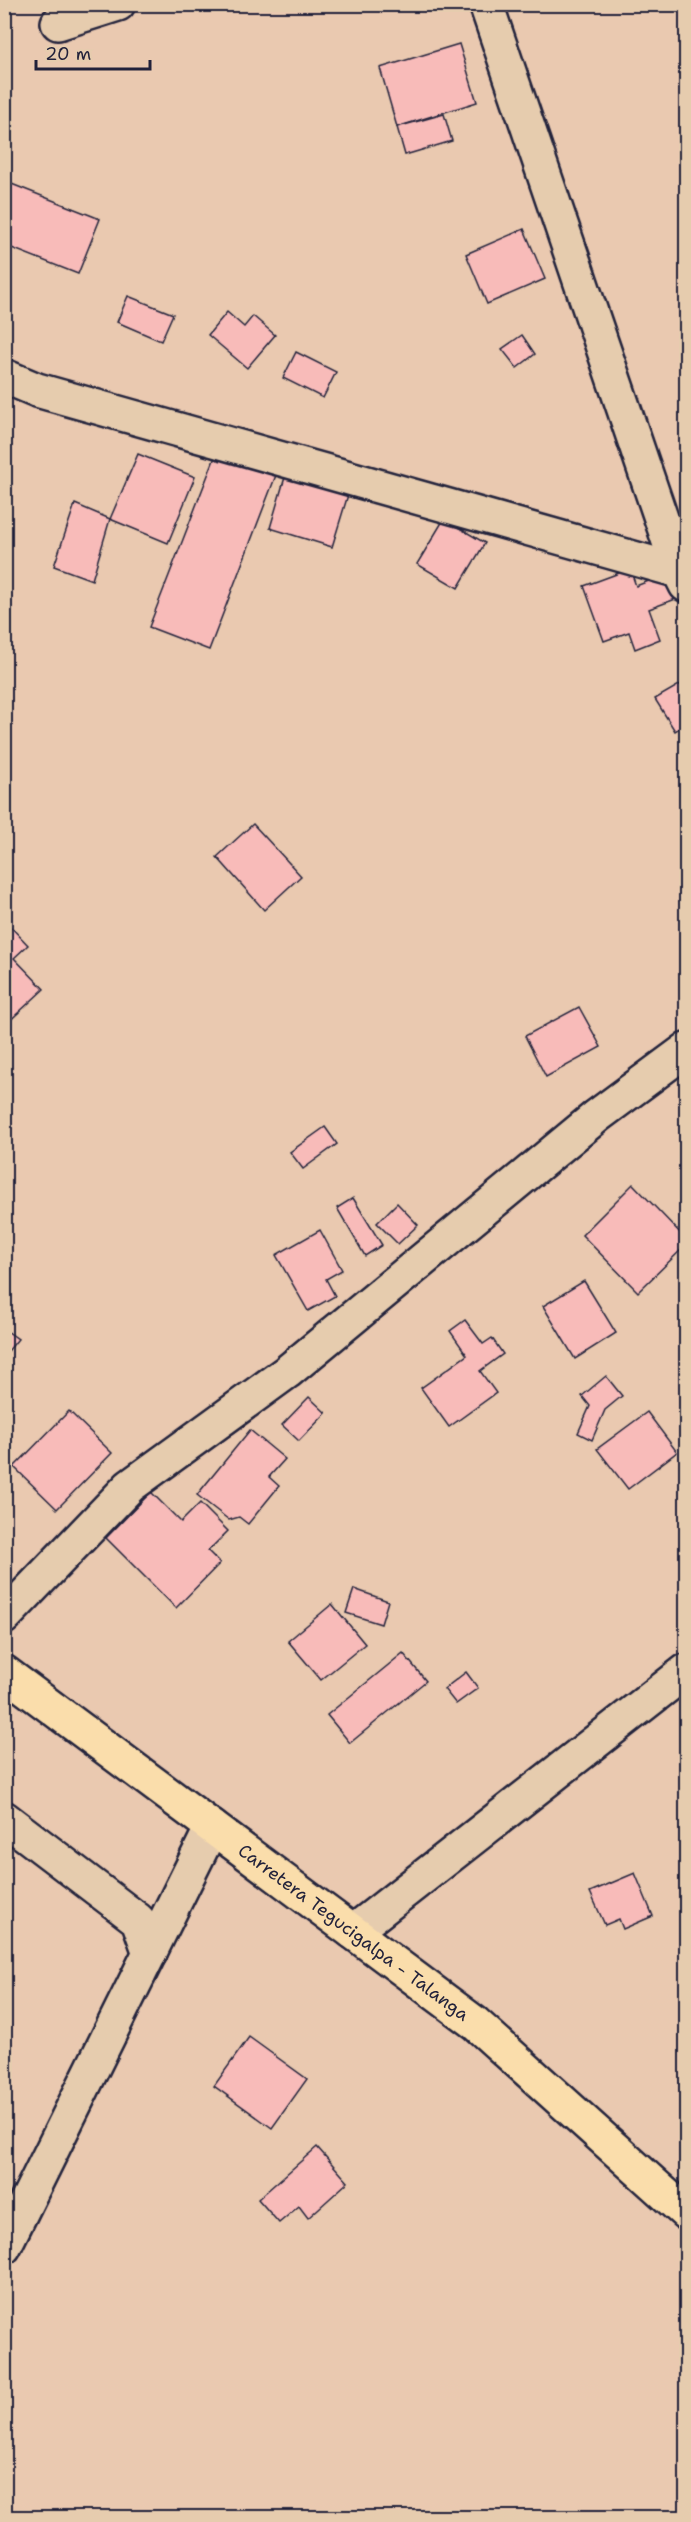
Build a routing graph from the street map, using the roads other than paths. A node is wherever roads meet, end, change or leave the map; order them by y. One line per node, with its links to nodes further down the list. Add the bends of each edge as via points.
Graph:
1 (118, 4): 3 (street)
2 (486, 4): 5 (street)
3 (58, 23)
4 (4, 376): 5 (street, via 37,390)
5 (683, 578)
6 (687, 1050): 7 (street, via 597,1116 287,1372 130,1486)
7 (4, 1617)
8 (687, 1671): 12 (street)
9 (4, 1672): 11 (main road, Carretera Tegucigalpa - Talanga)
10 (4, 1818): 13 (street, via 138,1920)
11 (212, 1827): 12 (main road, Carretera Tegucigalpa - Talanga); 13 (street)
12 (353, 1932): 14 (main road, Carretera Tegucigalpa - Talanga, via 475,2023)
13 (150, 1953): 15 (street)
14 (687, 2213)
15 (4, 2247)

